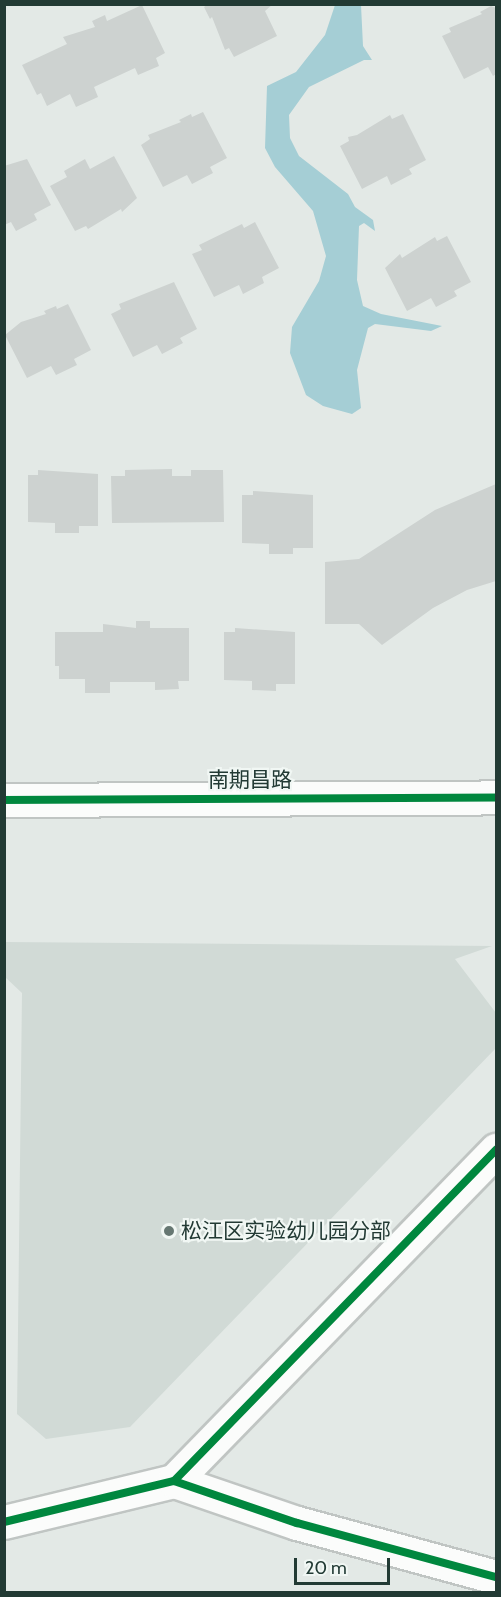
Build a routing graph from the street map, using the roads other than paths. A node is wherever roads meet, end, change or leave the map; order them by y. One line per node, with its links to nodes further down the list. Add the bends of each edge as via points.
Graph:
1 (496, 797): 2 (street, 南期昌路)
2 (4, 800)
3 (496, 1150): 4 (street)
4 (174, 1481): 5 (street); 6 (street, via 297,1523)
5 (4, 1522)
6 (496, 1577)

